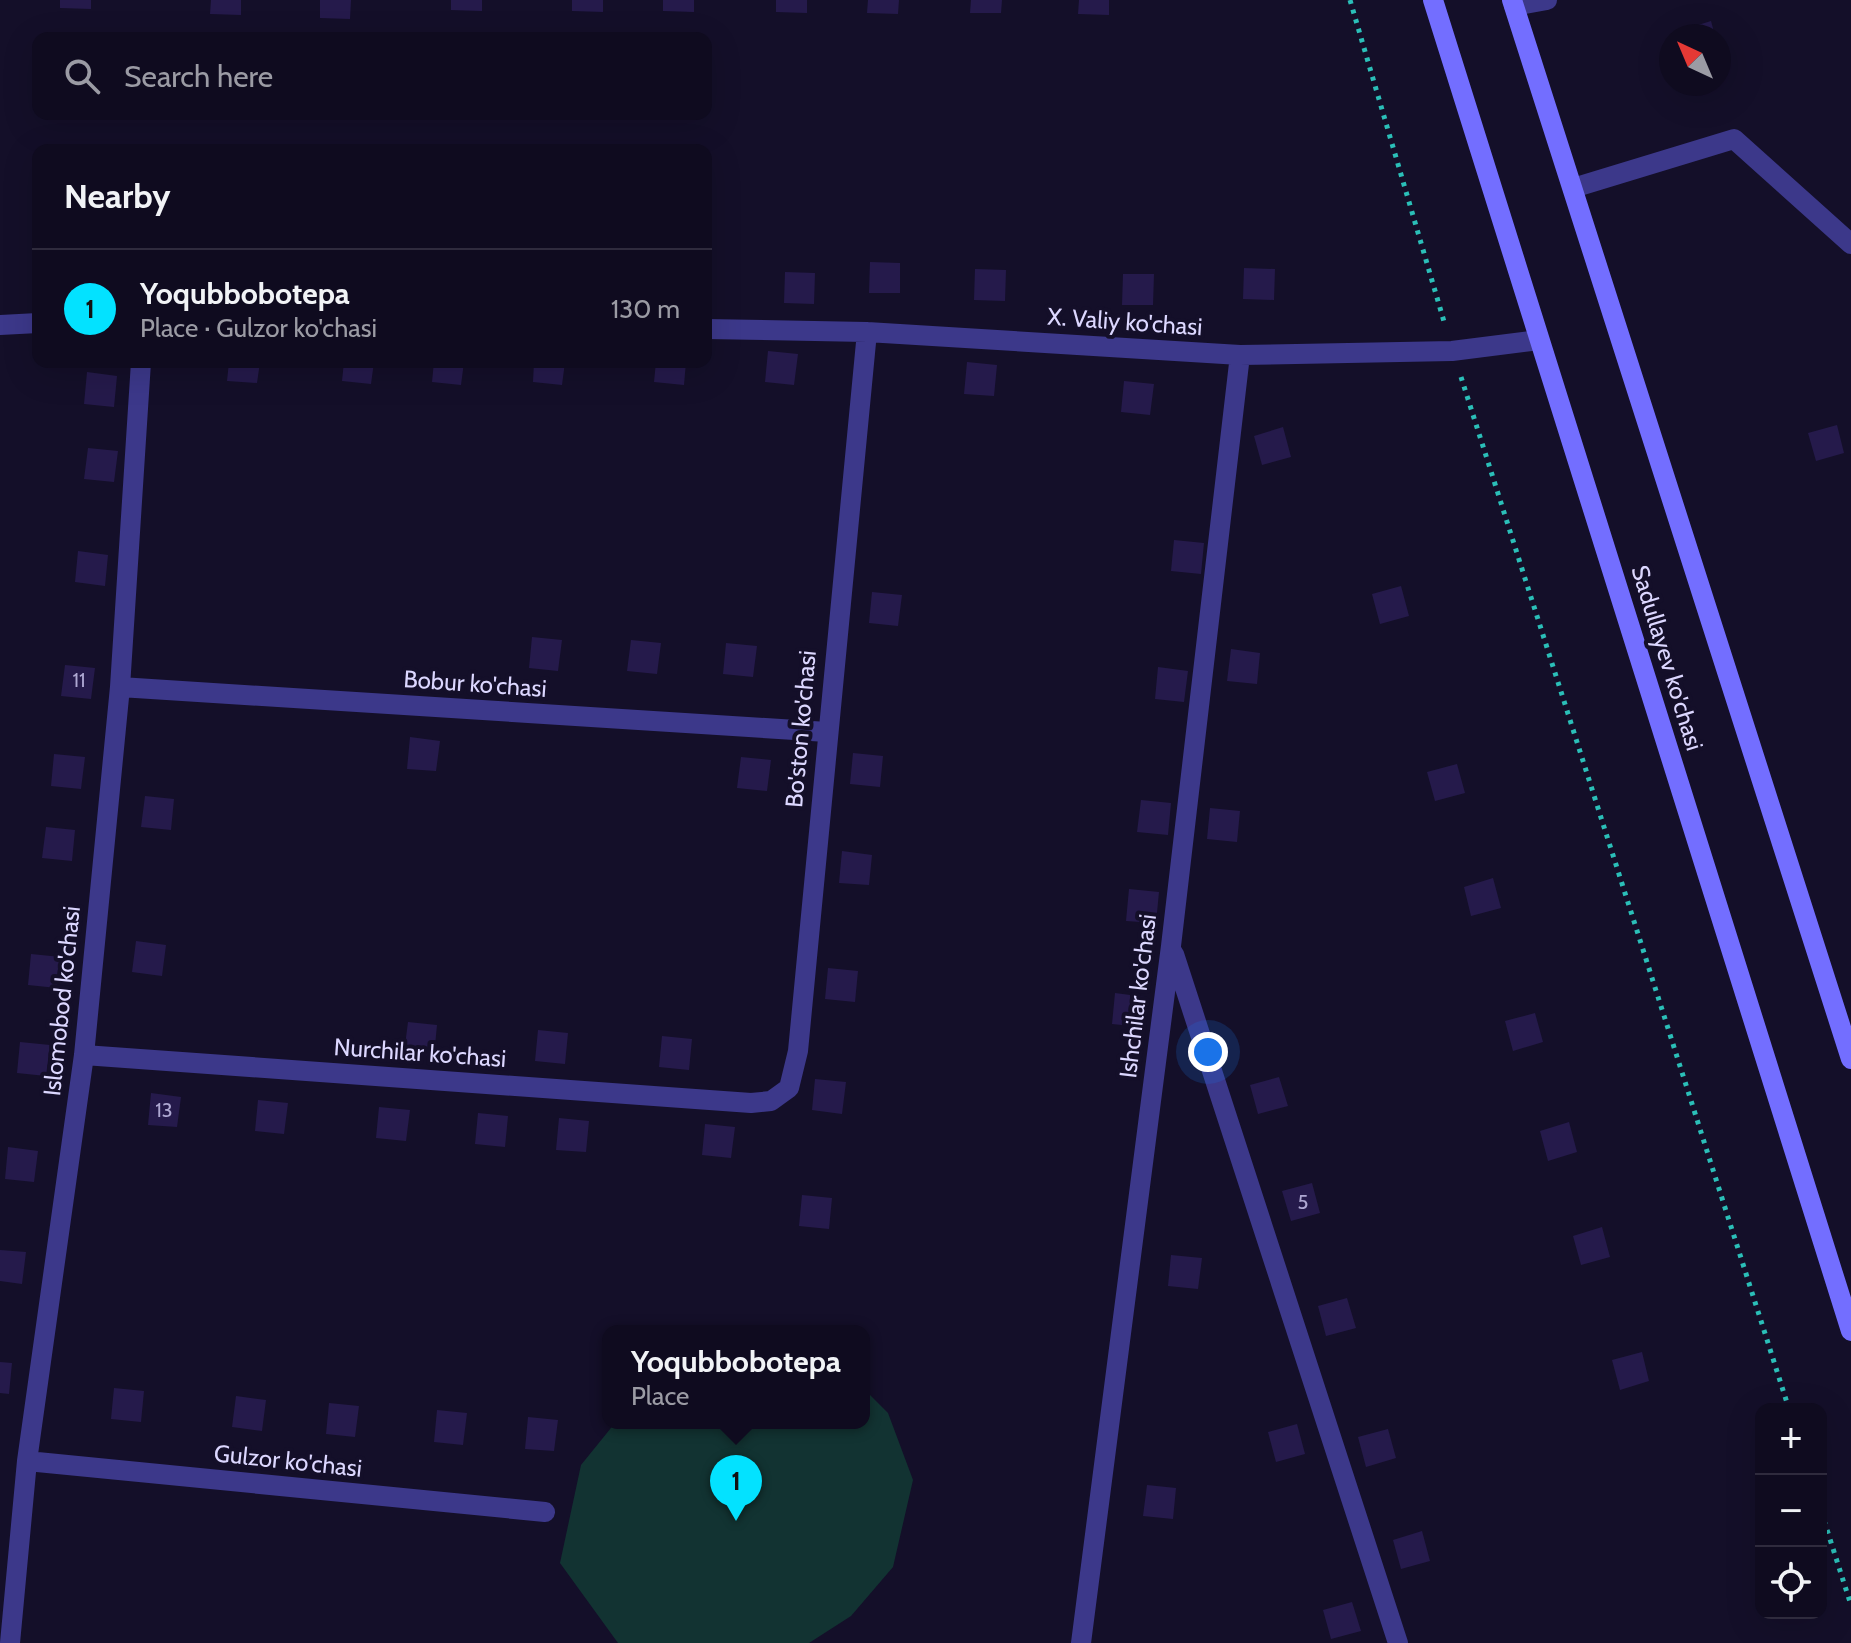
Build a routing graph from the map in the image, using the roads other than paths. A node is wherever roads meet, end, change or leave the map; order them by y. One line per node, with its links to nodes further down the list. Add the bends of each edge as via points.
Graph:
1 (1433, 0): 10 (main road, Sadullayev ko'chasi)
2 (1547, 0): 3 (street)
3 (1513, 3): 4 (main road)
4 (1573, 188): 5 (street, via 1734,139); 17 (main road)
5 (1851, 244)
6 (32, 323): 7 (street)
7 (0, 325)
8 (712, 329): 9 (street, X. Valiy ko'chasi)
9 (867, 332): 11 (street, X. Valiy ko'chasi); 14 (street, Bo'ston ko'chasi)
10 (1539, 340): 11 (street, X. Valiy ko'chasi, via 1452,351); 19 (main road, Sadullayev ko'chasi)
11 (1240, 355): 15 (street, Ishchilar ko'chasi)
12 (141, 368): 13 (street, Islomobod ko'chasi)
13 (120, 687): 14 (street, Bobur ko'chasi); 16 (street, Islomobod ko'chasi)
14 (827, 732): 18 (street, Bo'ston ko'chasi, via 798,1051 789,1088 771,1101)
15 (1171, 946): 23 (street, Ishchilar ko'chasi); 24 (street)
16 (84, 1055): 18 (street, Nurchilar ko'chasi); 20 (street, Islomobod ko'chasi)
17 (1851, 1059)
18 (751, 1103)
19 (1851, 1331)
20 (27, 1461): 21 (street, Gulzor ko'chasi); 22 (street, Islomobod ko'chasi)
21 (545, 1512)
22 (10, 1643)
23 (1081, 1643)
24 (1398, 1643)

